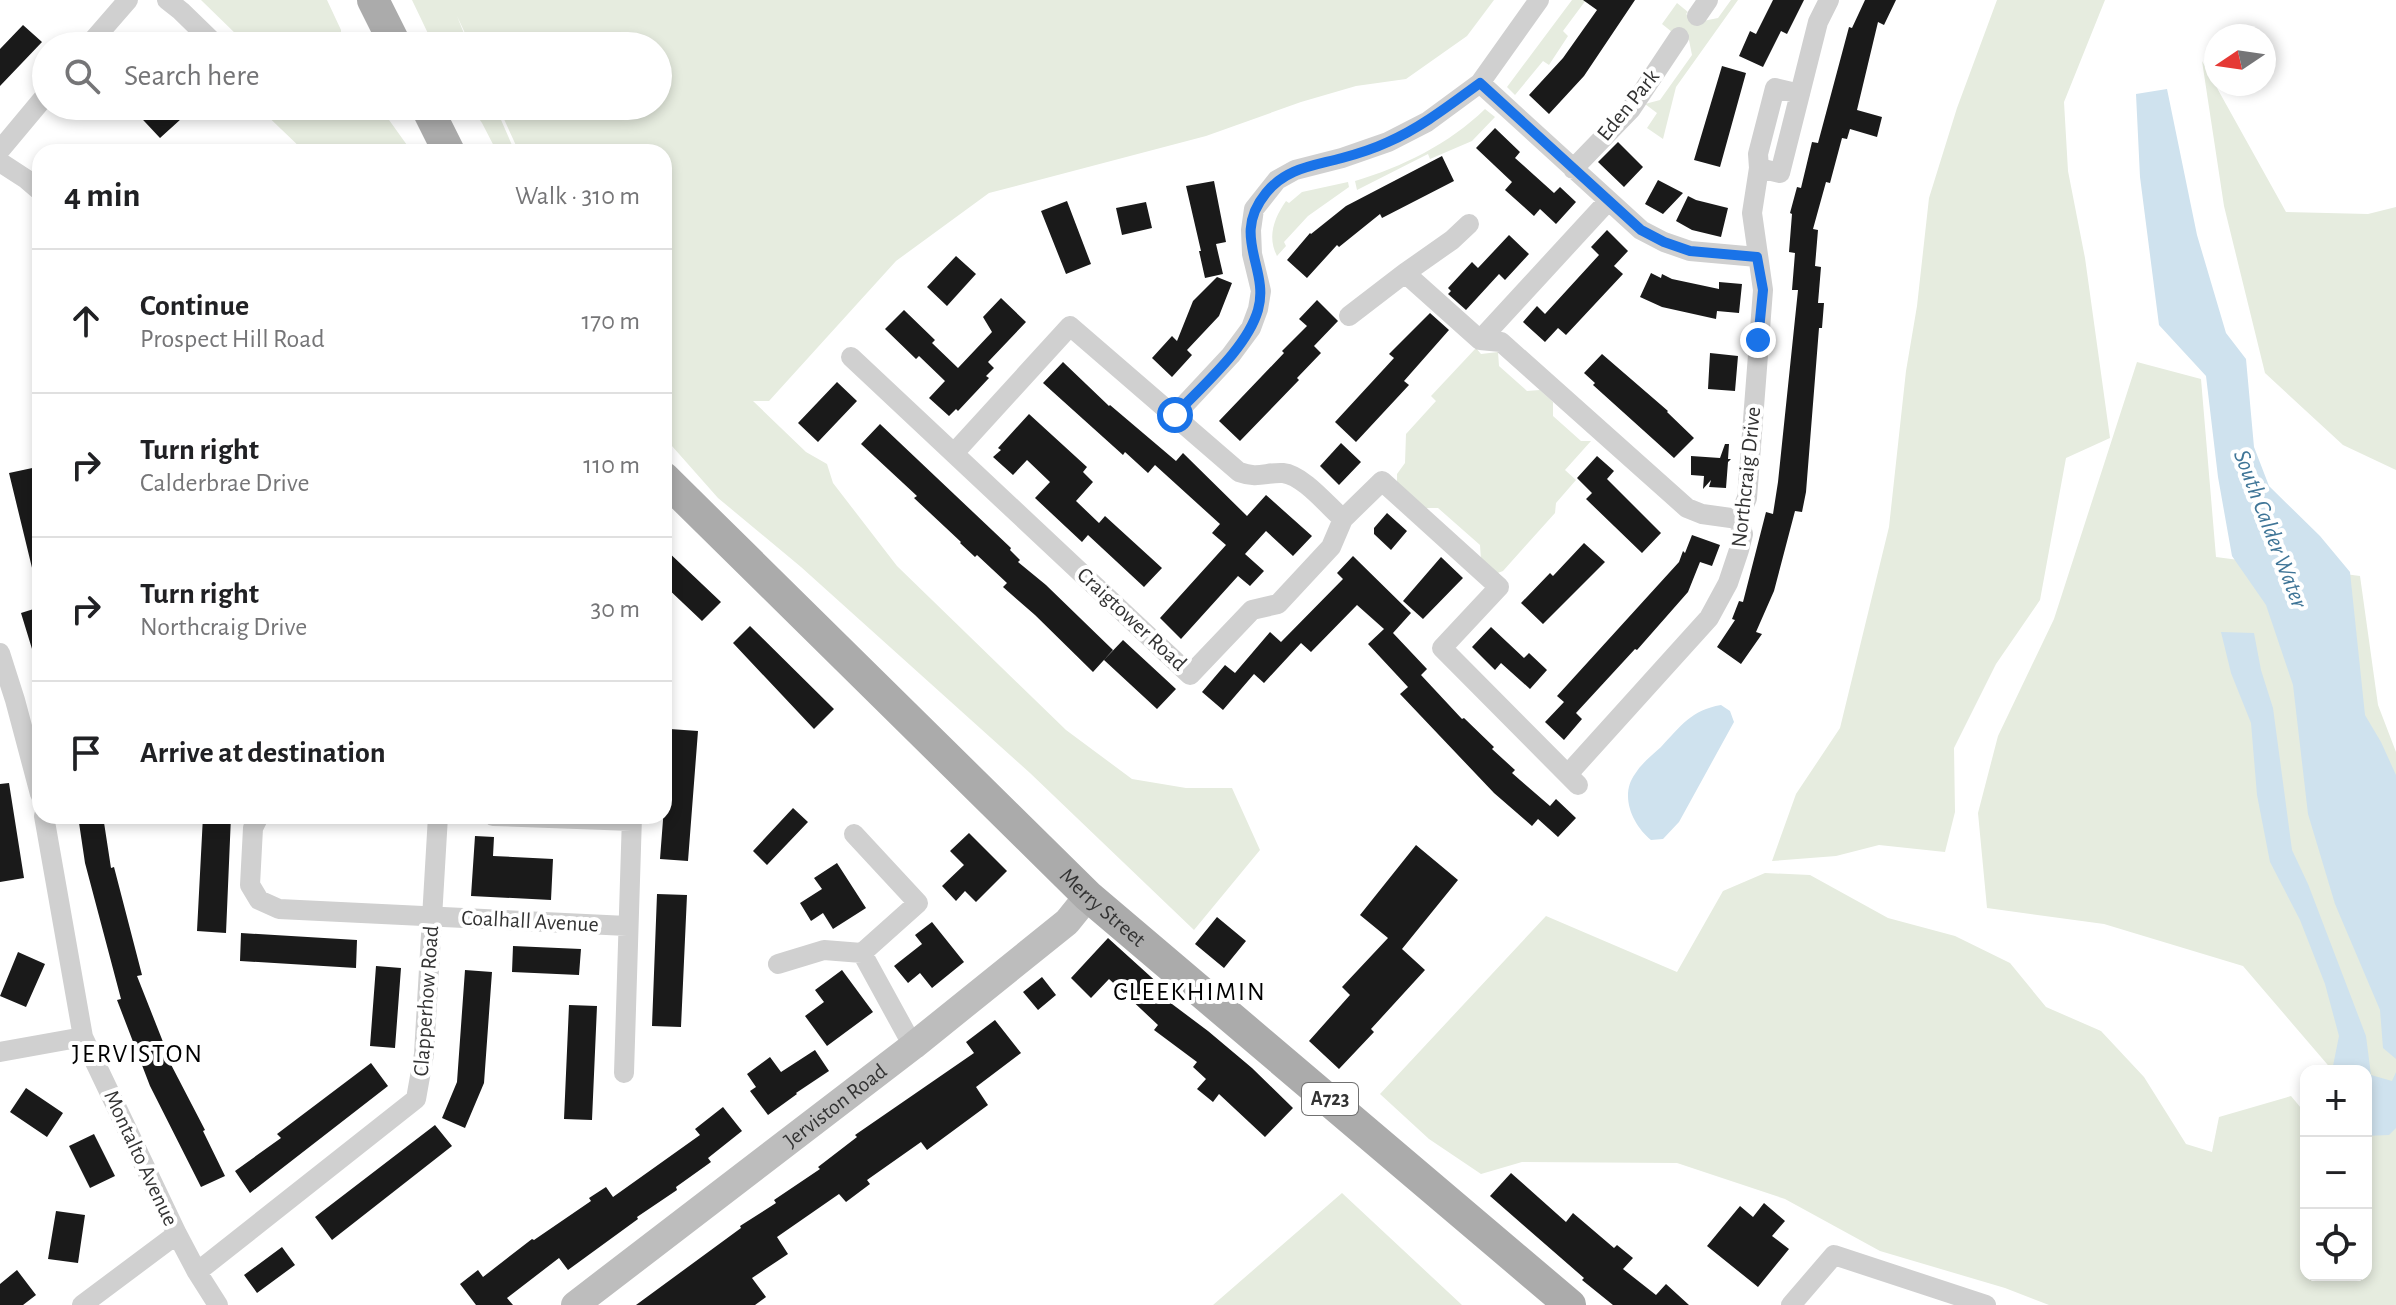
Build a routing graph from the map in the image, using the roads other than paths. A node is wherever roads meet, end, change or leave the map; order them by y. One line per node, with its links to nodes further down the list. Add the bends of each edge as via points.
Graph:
1 (128, 0): 6 (street)
2 (167, 0): 7 (street)
3 (373, 0): 8 (main road)
4 (1539, 0): 10 (street)
5 (1829, 0): 20 (street, Northcraig Drive, via 1818,22 1780,173 1759,168 1752,213)
6 (100, 32)
7 (203, 32)
8 (389, 32)
9 (1679, 37): 16 (street, Eden Park, via 1631,109)
10 (1480, 83): 16 (street); 25 (street, via 1427,122 1388,142 1277,180 1254,209 1252,254 1261,291 1251,328)
11 (32, 112): 14 (street)
12 (433, 120): 13 (main road)
13 (445, 144)
14 (0, 150)
15 (0, 162): 17 (street)
16 (1573, 169): 18 (street)
17 (32, 184)
18 (1608, 201): 20 (street, via 1664,242 1690,251); 23 (street)
19 (1469, 224): 21 (street)
20 (1757, 257): 29 (street, Northcraig Drive, via 1763,290 1747,498)
21 (1405, 273): 22 (street); 23 (street)
22 (1349, 316)
23 (1480, 340): 29 (street, via 1501,342 1687,508)
24 (851, 357): 26 (street, Craigtower Road)
25 (1175, 415): 26 (street, via 1070,326); 28 (street, via 1239,472 1292,476)
26 (955, 452): 28 (street, Craigtower Road, via 1190,675 1252,610 1278,604 1331,547)
27 (672, 486): 37 (main road, Merry Street / A723)
28 (1343, 519): 29 (street, Northcraig Drive, via 1382,481 1499,587 1442,648 1573,780 1709,618 1739,550 1743,534)
29 (1738, 519)
30 (0, 653): 31 (street)
31 (32, 764)
32 (45, 824): 42 (street, Montalto Avenue)
33 (255, 824): 38 (street, Coalhall Avenue, via 250,885 259,900 279,909)
34 (438, 824): 38 (street, Clapperhow Road)
35 (632, 824): 39 (street, Coalhall Avenue)
36 (854, 834): 40 (street, via 918,903)
37 (1088, 896): 43 (main road, Jerviston Road, via 1067,922); 51 (main road, Merry Street / A723)
38 (432, 917): 39 (street, Coalhall Avenue); 47 (street, Clapperhow Road, via 424,1054 416,1099)
39 (627, 926): 45 (street, Coalhall Avenue)
40 (862, 953): 41 (street, via 824,950); 43 (street)
41 (778, 964)
42 (83, 1037): 44 (street); 46 (street, Montalto Avenue)
43 (913, 1046): 50 (main road, Jerviston Road)
44 (0, 1052)
45 (624, 1073)
46 (177, 1234): 47 (street, Montalto Avenue); 48 (street)
47 (197, 1272): 49 (street, Montalto Avenue)
48 (82, 1305)
49 (218, 1305)
50 (575, 1305)
51 (1570, 1305)
52 (1791, 1305): 53 (street, via 1834,1255)
53 (1986, 1305)

